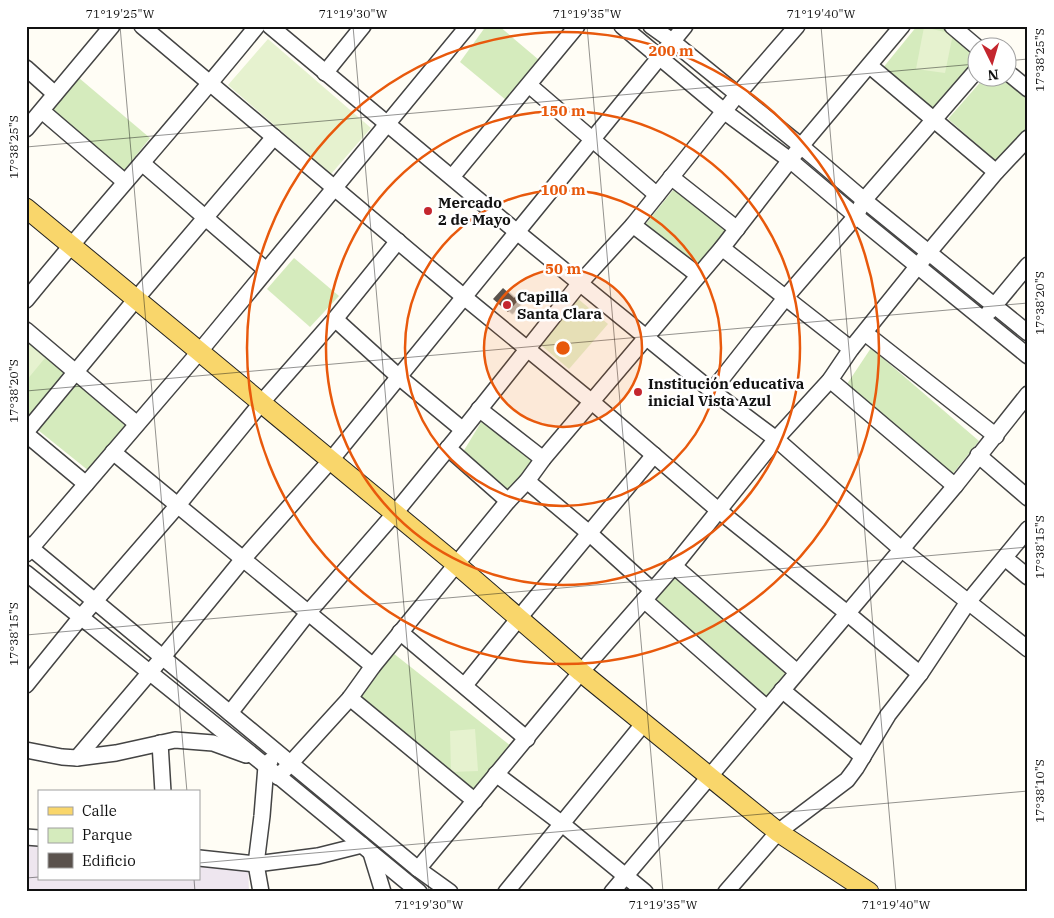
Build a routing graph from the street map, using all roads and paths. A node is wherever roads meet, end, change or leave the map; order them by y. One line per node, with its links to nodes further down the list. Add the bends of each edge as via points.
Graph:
1 (112, 26): 25 (street)
2 (142, 26): 22 (street)
3 (257, 26): 22 (street)
4 (270, 26): 19 (street)
5 (363, 26): 19 (street)
6 (577, 26): 23 (street)
7 (622, 26): 16 (street)
8 (651, 26): 15 (street)
9 (685, 26): 15 (street)
10 (797, 26): 26 (street)
11 (952, 26): 14 (street)
12 (898, 28): 17 (street)
13 (461, 29): 30 (street)
14 (966, 38)
15 (672, 41): 16 (street); 26 (street)
16 (660, 57): 28 (street); 34 (street)
17 (870, 66): 29 (street); 35 (street)
18 (26, 68): 25 (street)
19 (325, 73): 30 (street)
20 (1016, 79): 24 (street)
21 (966, 82): 29 (street)
22 (210, 84): 32 (street); 37 (street)
23 (529, 85): 34 (street); 39 (street)
24 (1028, 89)
25 (55, 94): 27 (street)
26 (737, 95): 28 (street); 35 (street)
27 (42, 111): 31 (street); 41 (street)
28 (725, 112): 36 (street); 40 (street)
29 (932, 119): 38 (street); 44 (street)
30 (387, 123): 39 (street); 42 (street)
31 (26, 129)
32 (274, 137): 42 (street); 47 (street)
33 (1028, 138): 38 (street)
34 (592, 139): 43 (street); 50 (street)
35 (801, 146): 36 (street); 44 (street)
36 (791, 161): 46 (street); 49 (street)
37 (142, 163): 41 (street); 47 (street)
38 (996, 172): 54 (street)
39 (452, 177): 50 (street)
40 (671, 177): 43 (street); 49 (street)
41 (126, 182): 52 (street)
42 (334, 188): 51 (street); 57 (street)
43 (657, 194): 48 (street)
44 (864, 200): 46 (street); 54 (street)
45 (26, 208): 52 (main road)
46 (856, 216): 56 (street); 61 (street)
47 (205, 218): 57 (street); 62 (street)
48 (633, 225): 58 (street); 59 (street)
49 (736, 230): 53 (street)
50 (517, 232): 59 (street); 60 (street)
51 (398, 241): 60 (street); 66 (street)
52 (71, 245): 62 (main road); 63 (street)
53 (722, 248): 58 (street); 61 (street)
54 (929, 252): 56 (street); 64 (street)
55 (1028, 265): 64 (street)
56 (919, 266): 65 (street); 68 (street)
57 (266, 270): 73 (street)
58 (698, 275): 70 (street)
59 (580, 283): 70 (street); 71 (street)
60 (464, 297): 71 (street); 76 (street)
61 (786, 297): 72 (street); 78 (street)
62 (136, 299): 73 (main road); 75 (street)
63 (26, 300)
64 (994, 305): 65 (street); 69 (street)
65 (984, 318): 74 (street)
66 (335, 319): 76 (street); 80 (street)
67 (26, 330): 75 (street)
68 (865, 333): 72 (street); 86 (street)
69 (1028, 333)
70 (646, 337): 78 (street); 81 (street)
71 (526, 349): 81 (street); 82 (street)
72 (852, 349): 77 (street)
73 (200, 351): 80 (main road); 83 (street)
74 (1028, 356)
75 (75, 372): 83 (street); 85 (street)
76 (399, 376): 84 (street); 93 (street)
77 (830, 380): 87 (street); 96 (street)
78 (712, 391): 87 (street)
79 (1028, 394): 86 (street)
80 (262, 402): 93 (main road); 99 (street)
81 (592, 402): 90 (street); 92 (street)
82 (479, 409): 84 (street); 92 (street)
83 (137, 424): 89 (street)
84 (463, 430): 88 (street)
85 (26, 433): 95 (street)
86 (996, 436): 91 (street)
87 (776, 439): 100 (street); 105 (street)
88 (448, 448): 98 (street); 101 (street)
89 (113, 452): 95 (street); 99 (street)
90 (654, 455): 100 (street); 103 (street)
91 (978, 455): 96 (street); 97 (street)
92 (542, 459): 94 (street)
93 (331, 460): 101 (main road); 107 (street)
94 (527, 481): 98 (street); 103 (street)
95 (86, 484): 104 (street)
96 (955, 486): 105 (street)
97 (1028, 498)
98 (508, 501): 108 (street)
99 (178, 505): 107 (street); 113 (street)
100 (718, 510): 109 (street); 115 (street)
101 (395, 513): 108 (main road); 116 (street)
102 (1028, 529): 106 (street)
103 (589, 533): 112 (street); 118 (street)
104 (28, 549): 113 (street)
105 (901, 549): 114 (street); 115 (street)
106 (1005, 558): 111 (street); 114 (street)
107 (243, 559): 116 (street); 121 (street)
108 (456, 564): 118 (main road); 119 (street)
109 (674, 566): 112 (street); 124 (street)
110 (26, 573): 117 (street)
111 (1028, 578)
112 (648, 595): 123 (street); 131 (street)
113 (94, 601): 117 (street); 121 (street)
114 (968, 602): 120 (street); 126 (street)
115 (847, 612): 124 (street); 126 (street)
116 (308, 613): 122 (street); 132 (street)
117 (81, 617): 125 (street); 127 (street)
118 (519, 618): 123 (main road); 128 (street)
119 (400, 632): 122 (street); 128 (street)
120 (1028, 649)
121 (162, 658): 125 (street); 132 (street)
122 (372, 666): 130 (street)
123 (581, 672): 133 (main road); 134 (street)
124 (797, 672): 129 (street)
125 (149, 673): 139 (street); 140 (street)
126 (920, 674): 138 (street, via 888,715)
127 (26, 686)
128 (465, 686): 134 (street)
129 (782, 690): 131 (street); 138 (street)
130 (350, 698): 141 (street); 146 (street)
131 (767, 708): 144 (street)
132 (230, 713): 137 (street)
133 (644, 724): 144 (main road); 147 (street)
134 (527, 739): 142 (street)
135 (160, 743): 139 (street); 140 (street, via 175,740 213,743); 145 (street)
136 (26, 750): 139 (street)
137 (277, 751): 140 (street); 141 (street)
138 (863, 757): 148 (street, via 847,780)
139 (77, 758)
140 (262, 762): 143 (street); 151 (street, via 262,816)
141 (292, 763): 143 (street); 152 (street)
142 (496, 774): 146 (street); 147 (street)
143 (278, 777): 149 (street)
144 (710, 777): 148 (main road); 153 (street)
145 (163, 790)
146 (475, 801): 152 (street)
147 (561, 823): 153 (street); 158 (street)
148 (778, 832): 161 (street); 162 (main road)
149 (366, 849): 151 (street); 155 (street); 156 (street)
150 (200, 858): 151 (street)
151 (256, 864): 154 (street)
152 (418, 869): 157 (street)
153 (625, 875): 159 (street); 160 (street)
154 (261, 892)
155 (383, 892)
156 (419, 892)
157 (450, 892)
158 (506, 892)
159 (612, 892)
160 (645, 892)
161 (726, 892)
162 (869, 892)

